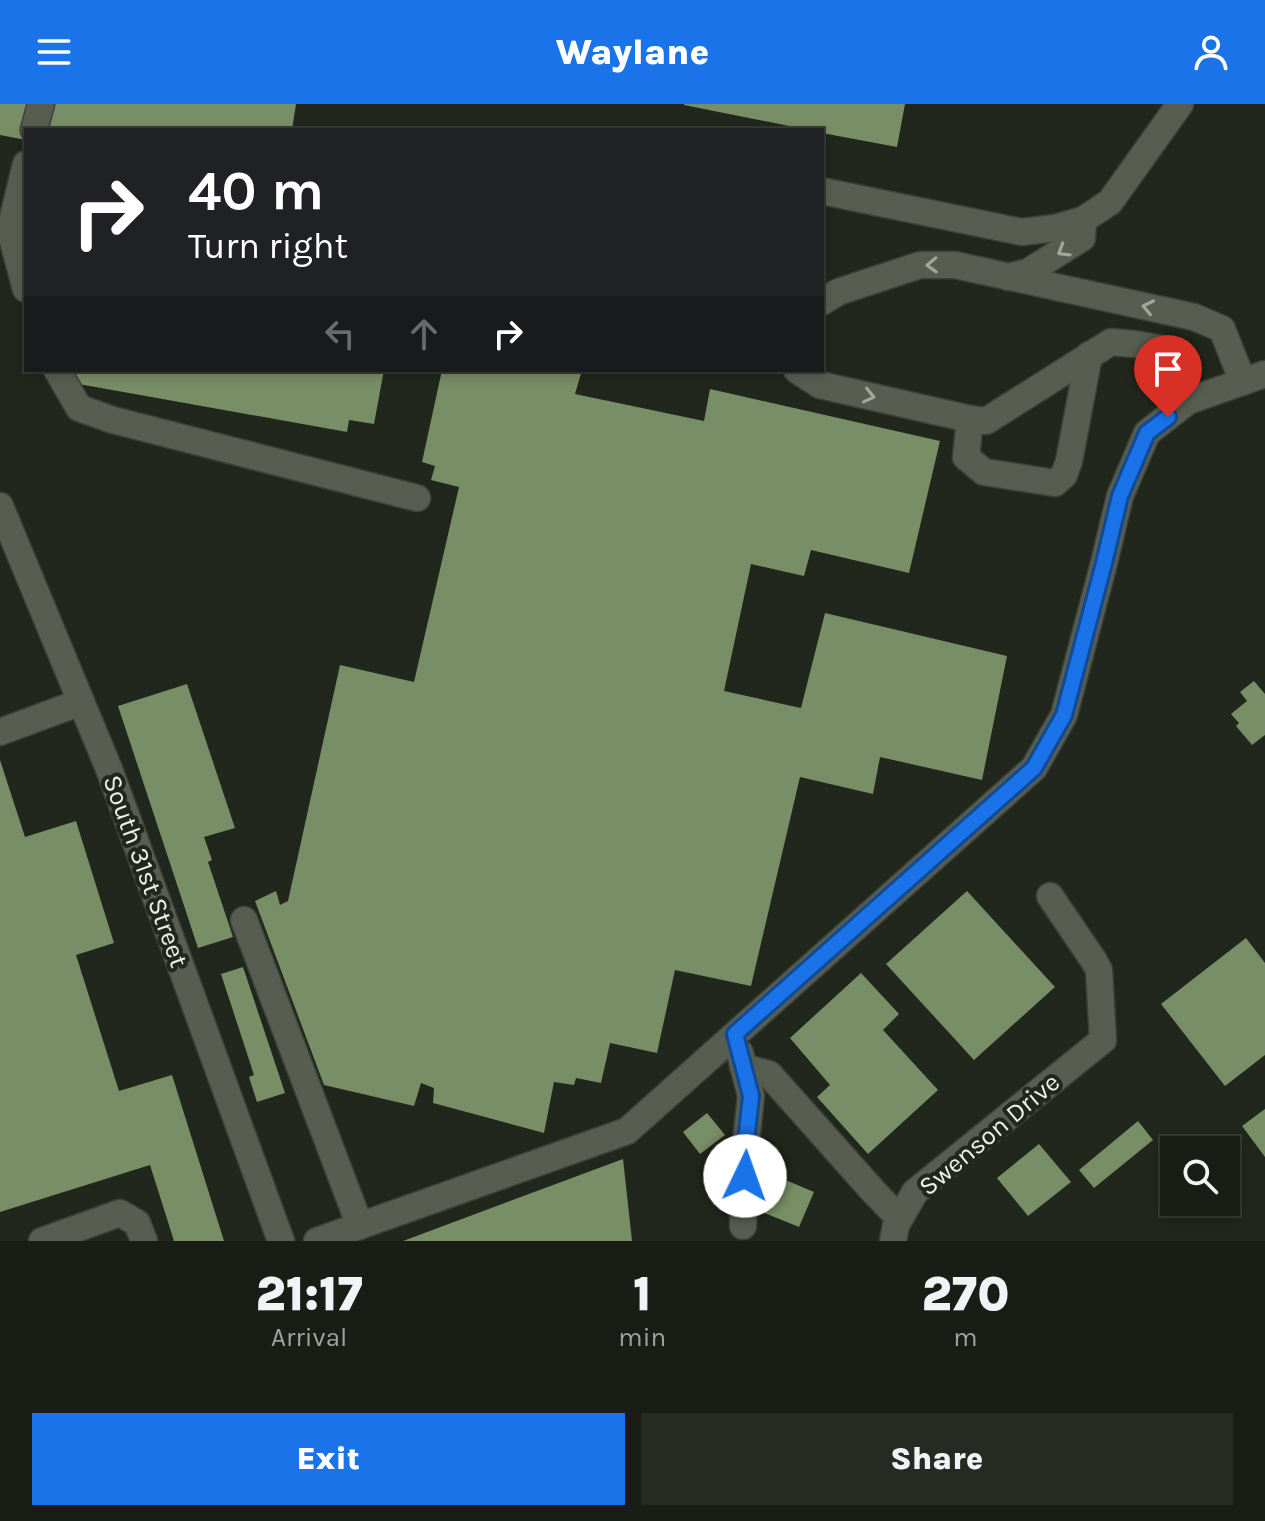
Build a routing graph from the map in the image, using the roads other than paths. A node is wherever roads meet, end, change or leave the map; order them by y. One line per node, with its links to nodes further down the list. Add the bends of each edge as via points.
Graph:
1 (41, 104): 3 (street)
2 (1180, 104): 6 (street, via 1110,202)
3 (35, 128)
4 (24, 170): 7 (street)
5 (824, 191): 6 (street, via 1022,232)
6 (1083, 220): 8 (street, one-way to 8, via 1082,238 1028,272)
7 (5, 232): 9 (street)
8 (1008, 277): 10 (street, one-way to 10, via 955,265 920,265); 14 (street, one-way to 8, via 1222,329 1194,317)
9 (24, 284)
10 (824, 301)
11 (1089, 355): 15 (street, via 1111,342 1159,348 1177,372); 16 (street, via 986,421); 16 (street, via 1069,461 1055,483 984,472 966,457)
12 (58, 372): 17 (street, via 79,408)
13 (800, 372): 16 (street, one-way to 16, via 820,385)
14 (1254, 378): 15 (street)
15 (1188, 401): 23 (street, via 1147,433 1120,496 1064,715 1034,768)
16 (970, 419)
17 (417, 498)
18 (0, 506): 19 (street, South 31st Street)
19 (81, 702): 20 (street); 30 (street, South 31st Street)
20 (0, 732)
21 (1050, 896): 27 (street, Swenson Drive, via 1099,970 1103,1040 915,1192)
22 (244, 920): 25 (street)
23 (735, 1034): 24 (street); 25 (street, via 627,1131)
24 (743, 1067): 26 (street, via 751,1096); 27 (street, via 769,1074 874,1192)
25 (360, 1226): 31 (street)
26 (743, 1226)
27 (896, 1230)
28 (42, 1241): 29 (street, via 120,1213 137,1223)
29 (144, 1241)
30 (281, 1241)
31 (317, 1241)

